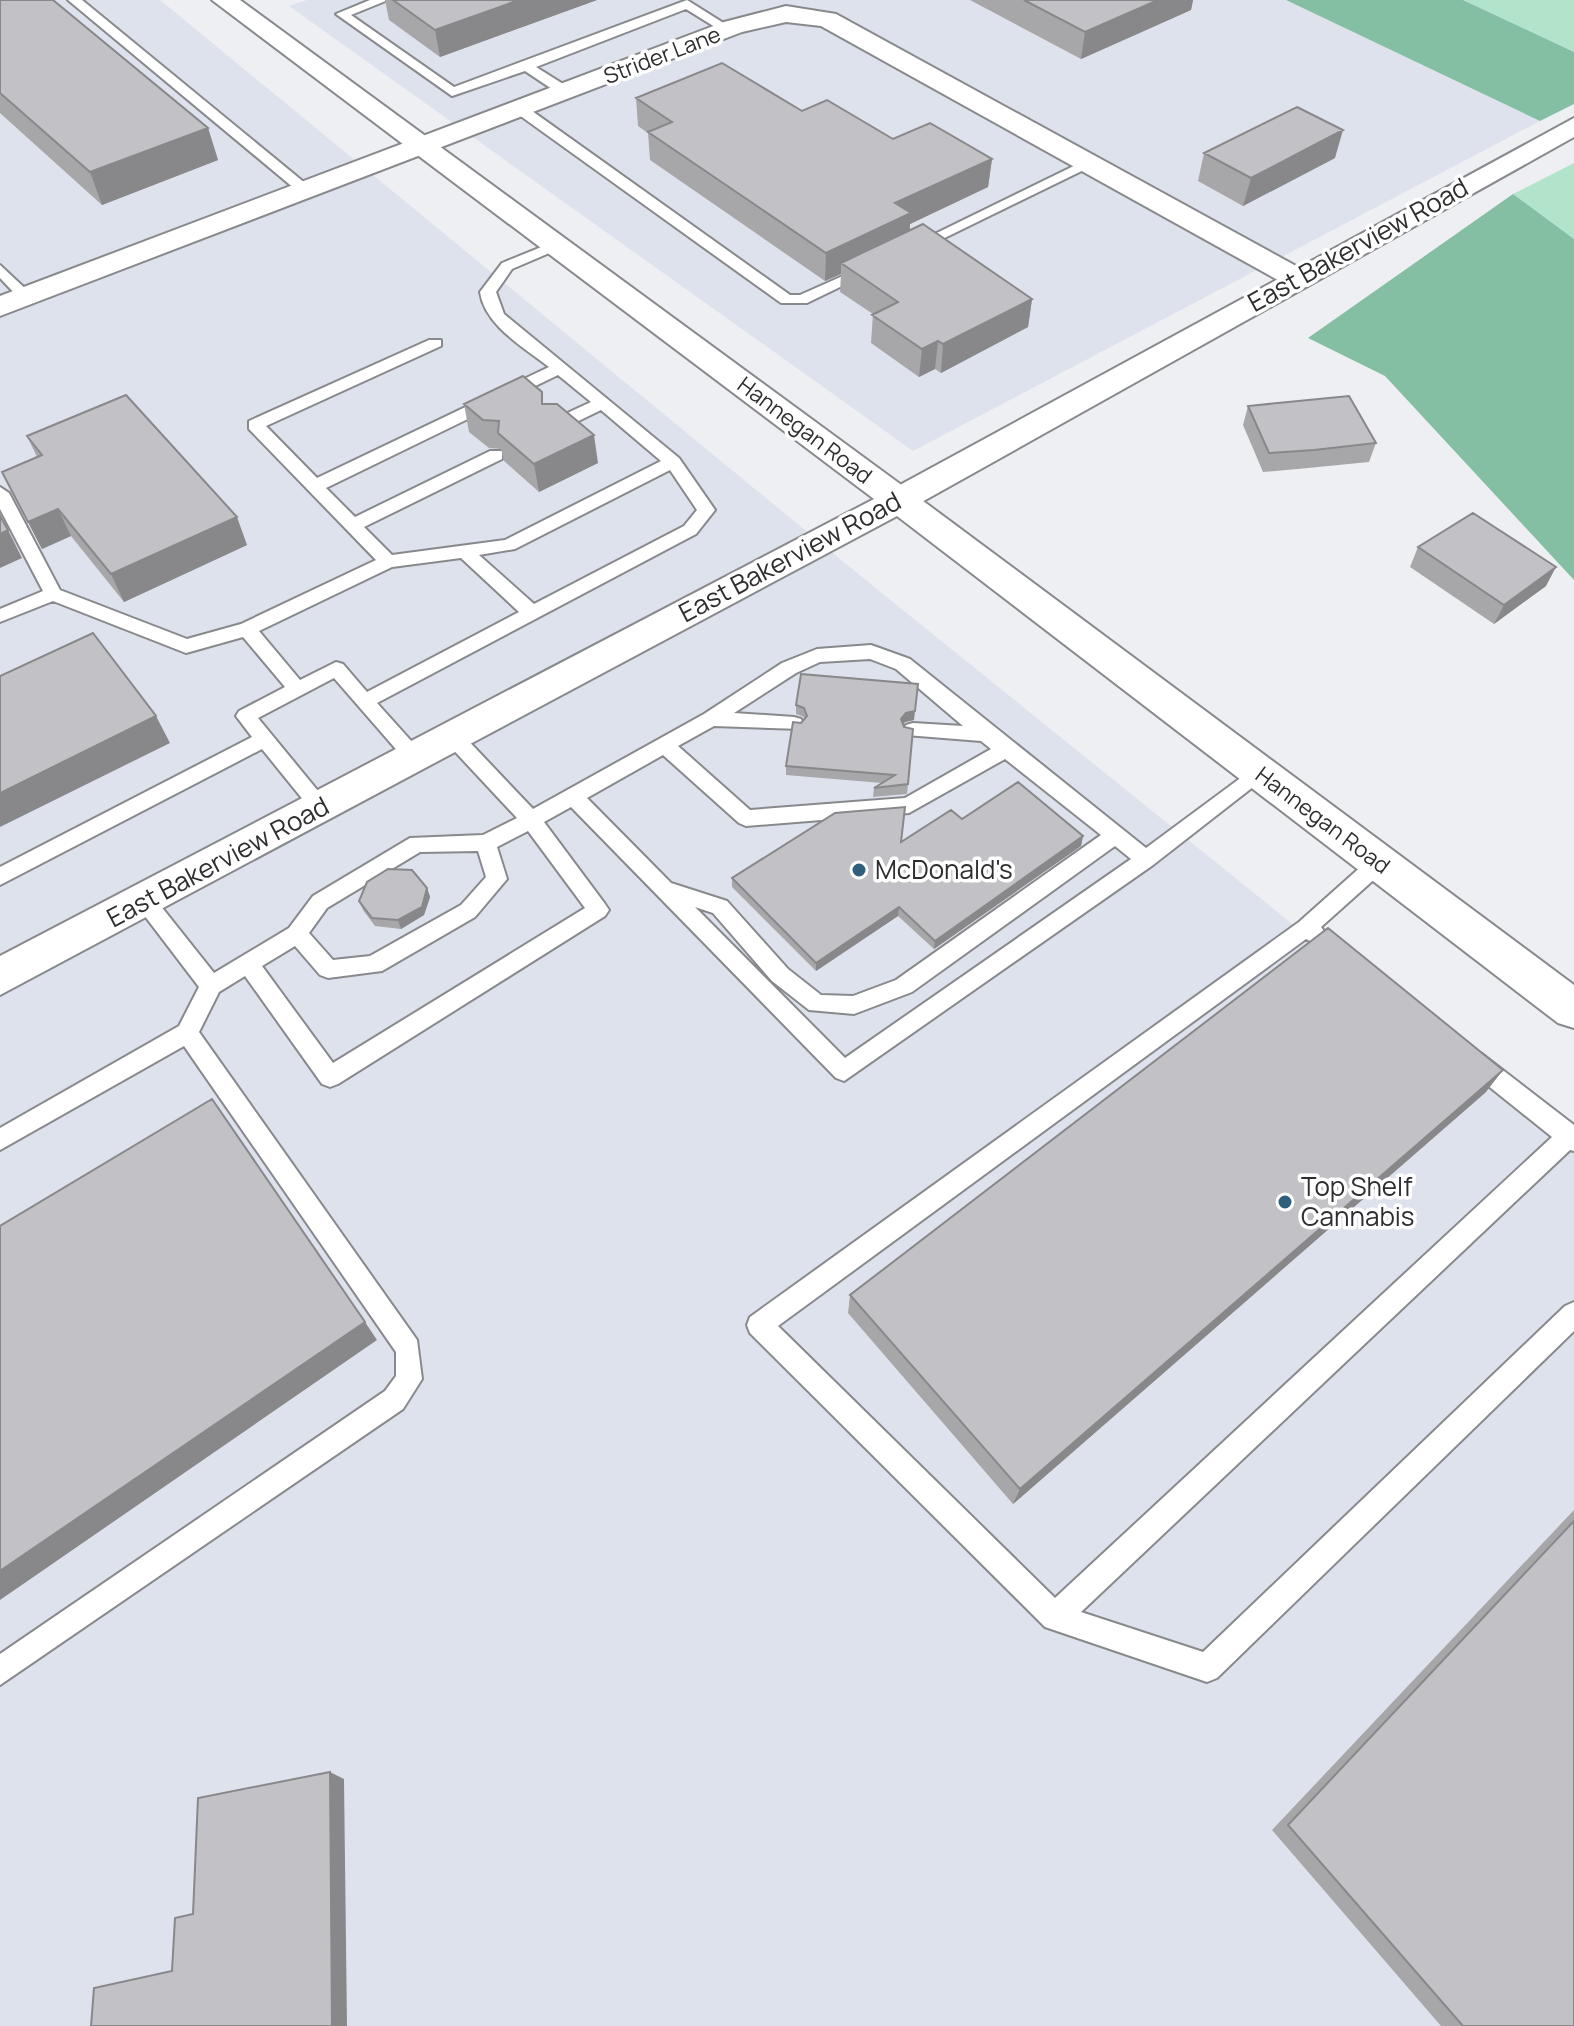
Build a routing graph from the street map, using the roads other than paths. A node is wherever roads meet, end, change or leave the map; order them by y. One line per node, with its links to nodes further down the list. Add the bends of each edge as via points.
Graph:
1 (74, 0): 12 (lane)
2 (224, 0): 10 (street, Hannegan Road)
3 (382, 0): 6 (lane, via 342,14 452,92)
4 (684, 2): 5 (lane); 6 (lane)
5 (727, 29): 7 (street, Strider Lane); 11 (street, Strider Lane, via 786,14 827,19)
6 (526, 66): 7 (lane)
7 (566, 92): 8 (street, Strider Lane)
8 (520, 109): 10 (street, Strider Lane); 11 (lane, via 786,300 802,300)
9 (1574, 126): 15 (street, East Bakerview Road)
10 (423, 146): 12 (street, Strider Lane); 13 (street, Hannegan Road)
11 (1089, 164): 15 (street, Strider Lane)
12 (306, 191): 16 (street, Strider Lane)
13 (556, 245): 19 (lane, via 507,266 488,292 498,317); 26 (street, Hannegan Road)
14 (0, 269): 16 (lane)
15 (1296, 278): 26 (street, East Bakerview Road)
16 (26, 297): 17 (street, Strider Lane)
17 (0, 307)
18 (435, 343): 24 (lane, via 255,425)
19 (560, 368): 20 (lane); 24 (lane)
20 (603, 403): 21 (lane); 23 (lane)
21 (554, 426)
22 (496, 455): 27 (lane)
23 (673, 462): 28 (lane, via 509,545); 31 (lane, via 706,510 690,530)
24 (313, 487): 27 (lane)
25 (0, 493): 30 (lane)
26 (899, 500): 40 (street, East Bakerview Road); 45 (street, Hannegan Road)
27 (351, 526): 29 (lane)
28 (464, 551): 29 (lane); 31 (lane)
29 (388, 562): 33 (lane)
30 (53, 594): 32 (lane); 33 (lane, via 186,646)
31 (532, 613): 35 (lane)
32 (0, 616)
33 (247, 629): 34 (lane)
34 (297, 689): 35 (lane, via 336,669); 41 (lane, via 246,716)
35 (365, 701): 44 (lane)
36 (711, 719): 37 (lane); 39 (lane, via 817,656 871,652 903,664); 42 (lane)
37 (794, 724)
38 (913, 730): 39 (lane)
39 (986, 734): 43 (lane)
40 (453, 737): 44 (street, East Bakerview Road); 48 (lane)
41 (265, 739): 47 (lane); 53 (lane)
42 (664, 745): 43 (lane, via 746,818 909,805); 46 (lane)
43 (1007, 749): 49 (lane)
44 (415, 758): 47 (street, East Bakerview Road)
45 (1261, 773): 51 (lane); 52 (street, Hannegan Road)
46 (572, 796): 48 (lane); 54 (lane)
47 (320, 807): 55 (street, East Bakerview Road)
48 (531, 820): 50 (lane); 59 (lane, via 598,910 330,1077)
49 (1115, 835): 51 (lane); 54 (lane, via 904,986 854,1005 817,1004 780,975 720,907)
50 (486, 843): 57 (lane, via 417,844 320,902); 57 (lane, via 497,879 468,911 374,965 328,969)
51 (1146, 859): 54 (lane, via 844,1071)
52 (1380, 862): 56 (lane); 62 (street, Hannegan Road)
53 (0, 877)
54 (663, 888)
55 (145, 901): 60 (street, East Bakerview Road); 61 (lane)
56 (1306, 928): 58 (lane); 68 (lane, via 759,1325)
57 (297, 934): 59 (lane)
58 (1330, 947)
59 (250, 966): 61 (lane)
60 (0, 977)
61 (211, 986): 63 (lane)
62 (1574, 1010)
63 (187, 1033): 66 (lane); 69 (lane, via 408,1349 409,1379 394,1400)
64 (1462, 1051): 65 (lane)
65 (1572, 1137): 68 (lane)
66 (0, 1140)
67 (1574, 1314): 68 (lane, via 1207,1668)
68 (1055, 1617)
69 (0, 1671)

